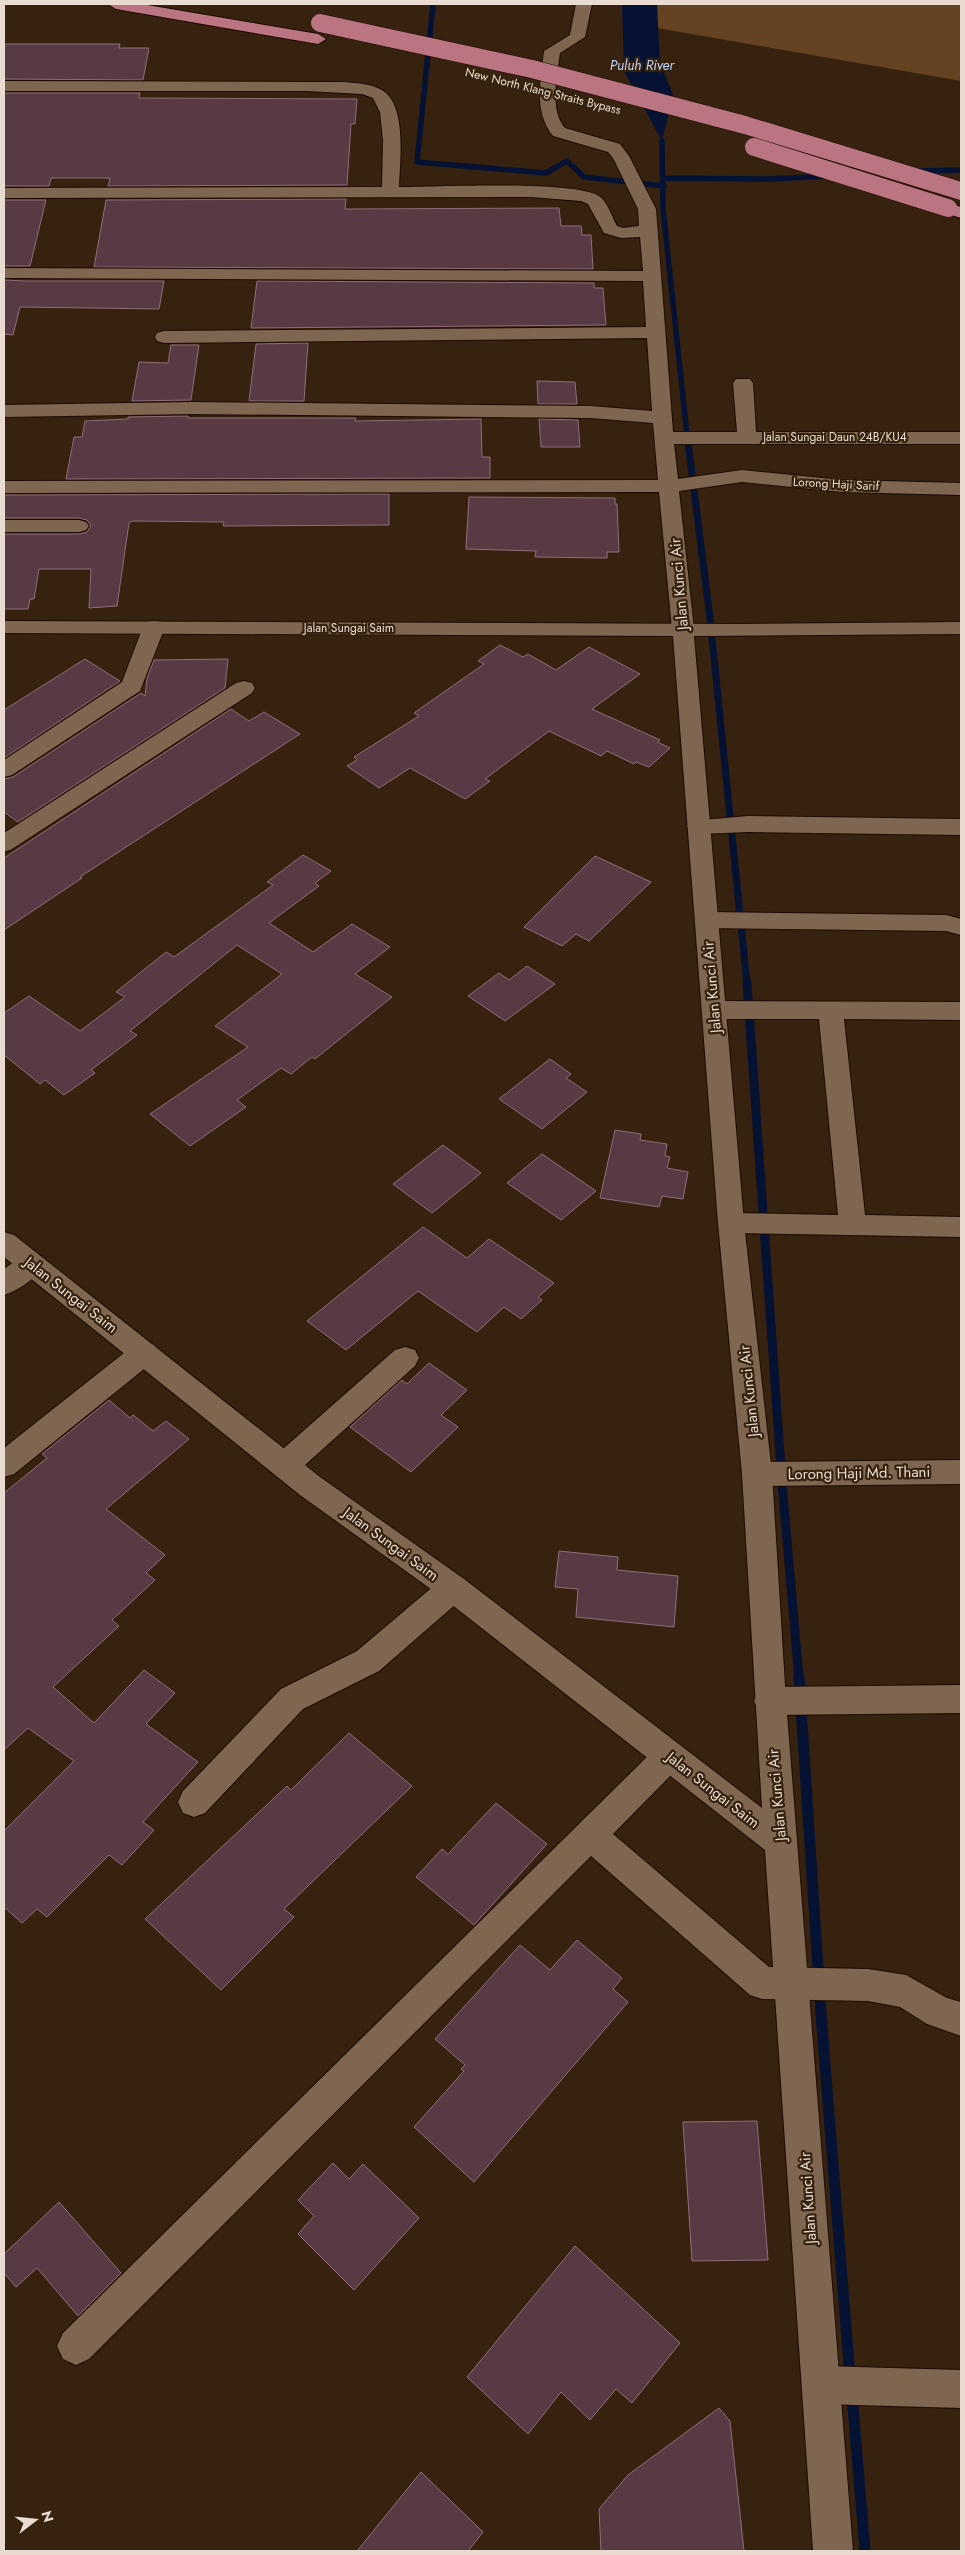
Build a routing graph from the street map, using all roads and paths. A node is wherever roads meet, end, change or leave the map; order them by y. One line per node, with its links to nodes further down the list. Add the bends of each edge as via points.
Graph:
1 (116, 4): 4 (highway, New North Klang Straits Bypass)
2 (584, 4): 14 (street, Jalan Kunci Air, via 577,37 552,51 548,116 559,132 614,148 647,209)
3 (301, 20): 4 (highway, New North Klang Straits Bypass)
4 (319, 31): 5 (highway, New North Klang Straits Bypass); 10 (highway, New North Klang Straits Bypass, bridge, via 532,69 745,125)
5 (338, 44)
6 (4, 86): 11 (street, via 307,86 355,88 379,94 388,105)
7 (531, 86): 8 (highway, New North Klang Straits Bypass)
8 (560, 94)
9 (734, 141): 13 (highway, bridge)
10 (961, 191)
11 (390, 192): 12 (street); 14 (street, via 531,192 585,196 595,201 610,229 621,233)
12 (4, 193)
13 (955, 211)
14 (650, 231): 16 (street, Jalan Kunci Air)
15 (4, 273): 16 (street)
16 (653, 276): 17 (street, Jalan Kunci Air)
17 (657, 332): 18 (street); 21 (street, Jalan Kunci Air)
18 (164, 337)
19 (743, 383): 22 (street)
20 (4, 411): 21 (street, via 192,408 571,411)
21 (663, 418): 23 (street, Jalan Kunci Air)
22 (747, 437): 23 (street, Jalan Sungai Daun 24B/KU4); 24 (street, Jalan Sungai Daun 24B/KU4)
23 (671, 438): 25 (street, Jalan Kunci Air)
24 (961, 438)
25 (678, 485): 26 (street, Lorong Haji Sarif); 27 (street, Lorong Haji Sarif, via 742,476 842,486); 33 (street, Jalan Kunci Air)
26 (4, 486)
27 (961, 489)
28 (4, 526): 29 (street)
29 (79, 526)
30 (4, 627): 31 (street, Jalan Sungai Saim)
31 (154, 627): 33 (street, Jalan Sungai Saim); 35 (street, via 132,686)
32 (961, 628): 33 (street, Jalan Sungai Saim)
33 (688, 629): 36 (street, Jalan Kunci Air)
34 (244, 688): 38 (street)
35 (4, 770)
36 (709, 826): 37 (street); 39 (street, Jalan Kunci Air)
37 (961, 827)
38 (4, 844)
39 (729, 920): 40 (street, via 946,923); 41 (street, Jalan Kunci Air)
40 (961, 927)
41 (724, 1010): 42 (street); 44 (street, Jalan Kunci Air)
42 (831, 1010): 43 (street); 45 (street)
43 (961, 1011)
44 (742, 1223): 45 (street); 55 (street, Jalan Kunci Air)
45 (853, 1225): 46 (street)
46 (961, 1227)
47 (4, 1242): 48 (street, Jalan Sungai Saim)
48 (32, 1264): 49 (street); 50 (street, Jalan Sungai Saim)
49 (4, 1284)
50 (144, 1353): 52 (street); 53 (street, Jalan Sungai Saim)
51 (405, 1358): 53 (street)
52 (4, 1465)
53 (285, 1465): 56 (street, Jalan Sungai Saim)
54 (961, 1472): 55 (street, Lorong Haji Md. Thani)
55 (763, 1474): 58 (street, Jalan Kunci Air)
56 (453, 1588): 59 (street, Jalan Sungai Saim); 60 (street, via 368,1661 292,1699)
57 (961, 1699): 58 (street)
58 (778, 1701): 62 (street, Jalan Kunci Air)
59 (669, 1756): 61 (street); 62 (street, Jalan Sungai Saim)
60 (194, 1802)
61 (591, 1836): 63 (street, via 762,1983); 65 (street)
62 (781, 1843): 63 (street, Jalan Kunci Air)
63 (797, 1982): 64 (street, via 856,1984 906,1992 938,2012); 66 (street, Jalan Kunci Air)
64 (961, 2019)
65 (76, 2346)
66 (827, 2385): 67 (street); 68 (street, Jalan Kunci Air)
67 (961, 2389)
68 (833, 2551)

